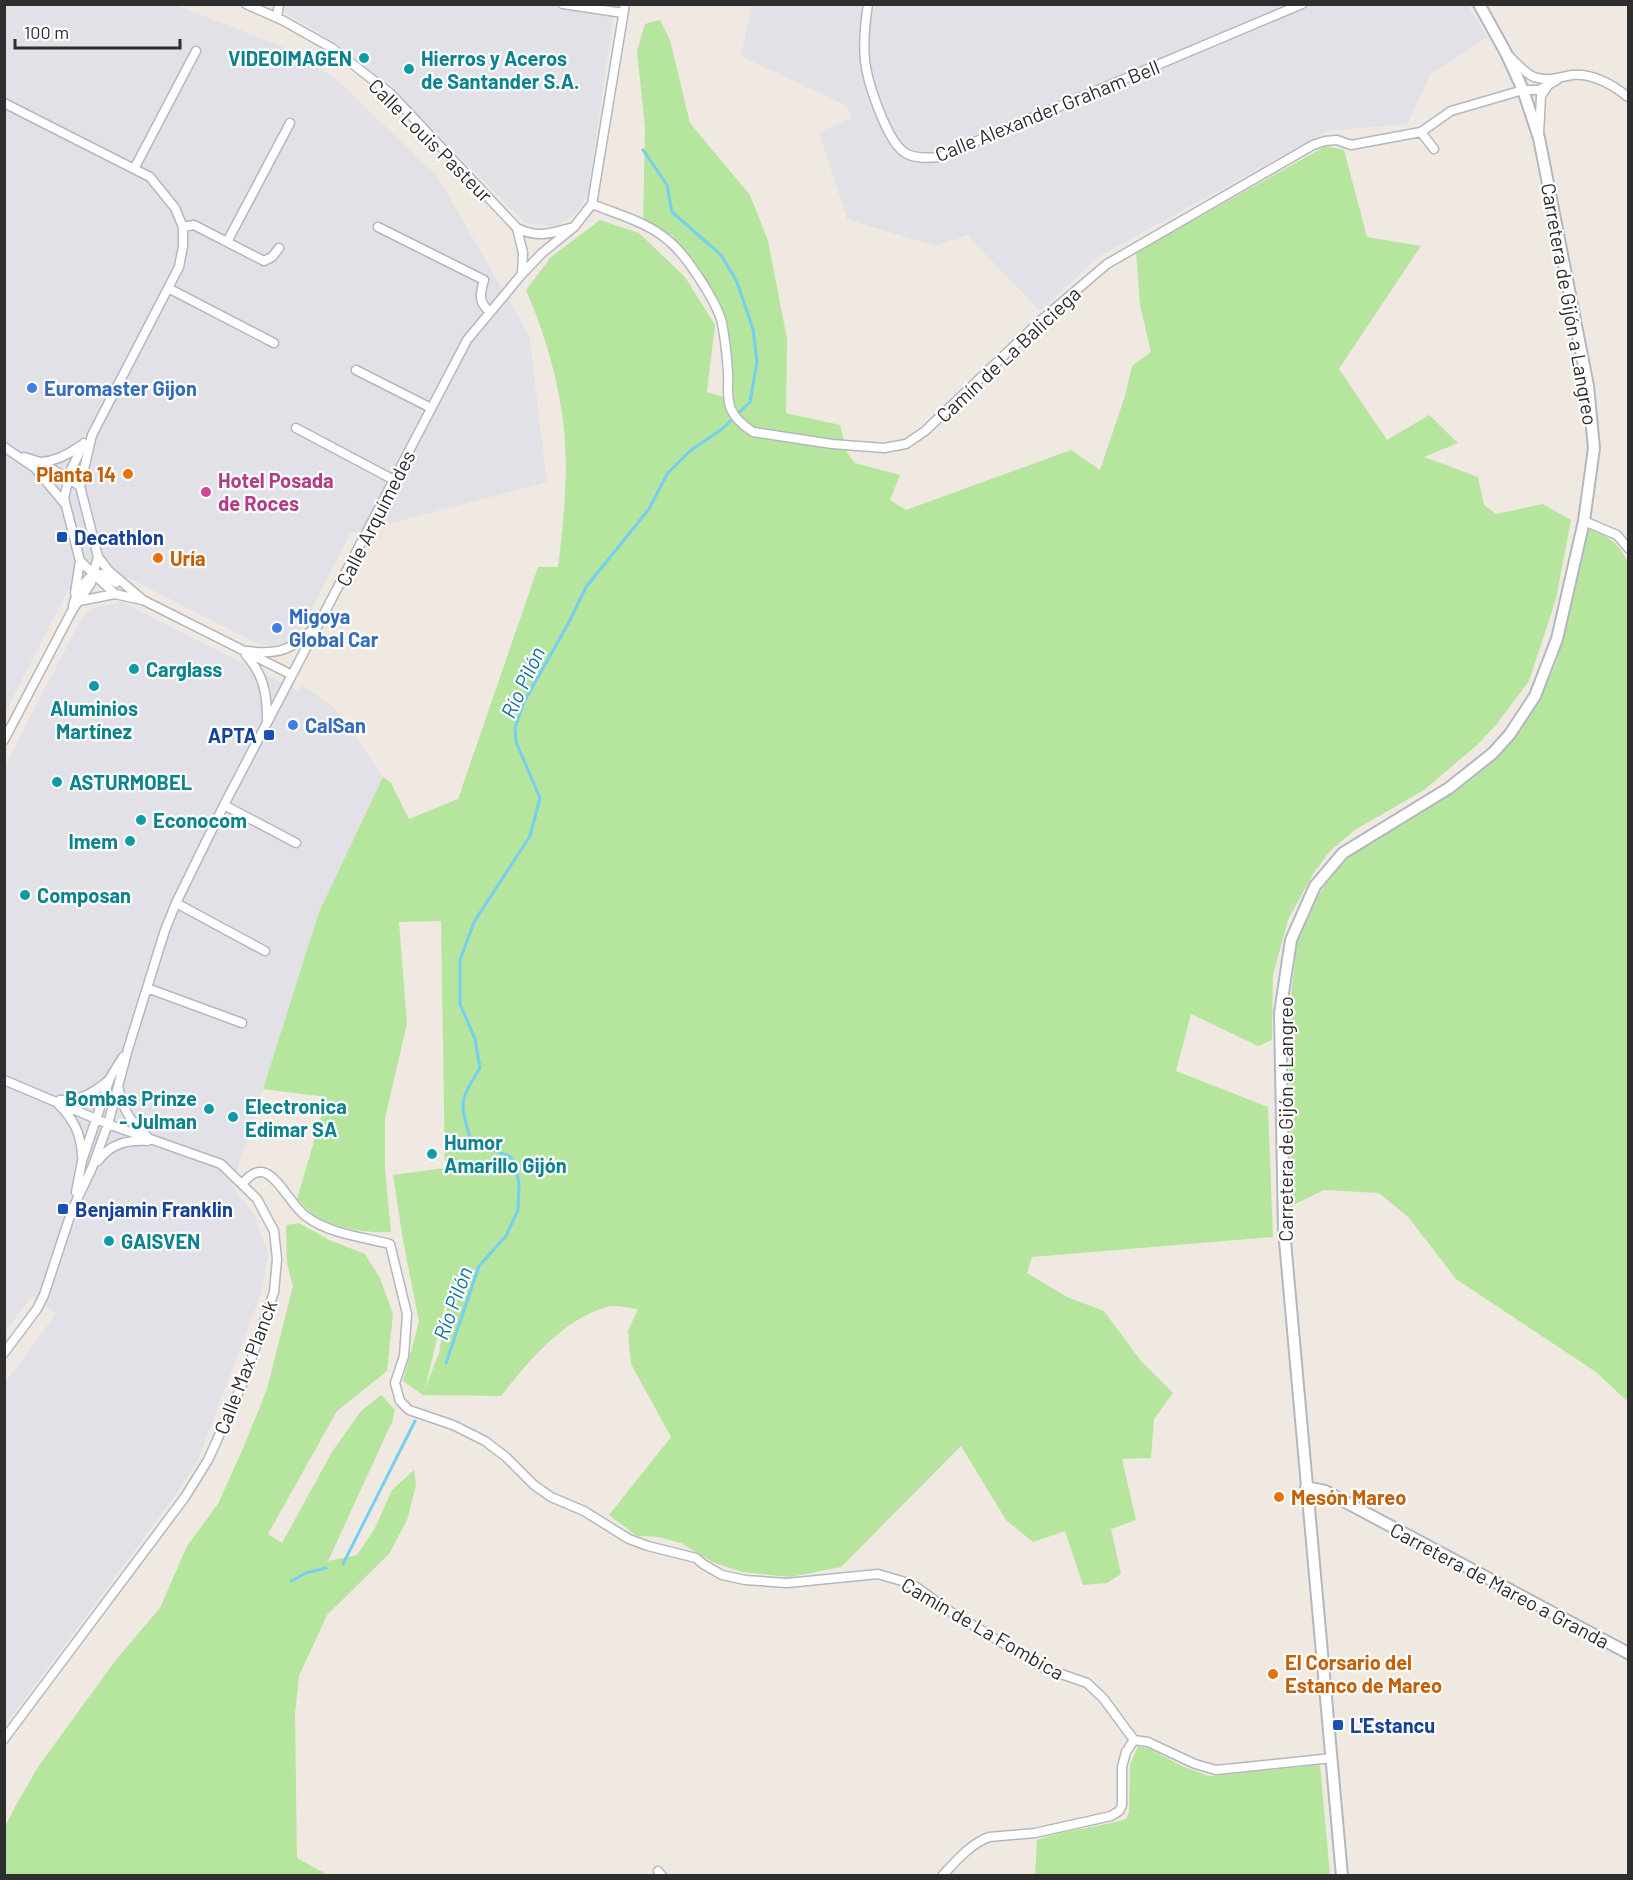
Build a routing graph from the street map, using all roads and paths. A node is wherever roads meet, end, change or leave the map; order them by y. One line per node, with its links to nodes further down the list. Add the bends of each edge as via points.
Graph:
1 (246, 4): 8 (street, Calle Louis Pasteur)
2 (279, 4): 8 (street)
3 (562, 4): 7 (street)
4 (868, 4): 5 (street, Calle Alexander Graham Bell, via 865,61 877,107 904,153 924,158 939,158)
5 (1302, 4)
6 (1479, 4): 10 (street, Carretera de Gijón a Langreo)
7 (624, 9): 20 (street, Calle Arquímedes)
8 (277, 17): 24 (street, Calle Louis Pasteur, via 332,48 391,93)
9 (196, 51): 19 (street)
10 (1506, 53): 11 (street, via 1525,72); 12 (street, Carretera de Gijón a Langreo)
11 (1546, 83): 12 (street, Camín de La Baliciega, via 1529,84); 13 (street, Camín de La Baliciega, via 1573,75 1599,78); 17 (street, via 1541,96)
12 (1522, 90): 16 (street, Camín de La Baliciega, via 1451,111); 17 (street, Carretera de Gijón a Langreo)
13 (1629, 98)
14 (4, 103): 19 (street)
15 (290, 123): 25 (street)
16 (1421, 132): 18 (street); 20 (street, Camín de La Baliciega, via 1351,145 1337,140 1313,145 1135,247 1107,264 1039,322 925,430 906,444 884,448 753,432 742,425 731,410 728,397 720,316 680,251 643,224)
17 (1539, 138): 43 (street, Carretera de Gijón a Langreo, via 1588,386 1594,448)
18 (1434, 150)
19 (134, 169): 21 (street, via 163,190)
20 (592, 204): 23 (street, Calle Arquímedes)
21 (183, 227): 25 (street, via 194,225); 28 (street, via 179,267)
22 (378, 227): 29 (street, via 484,280 480,297)
23 (574, 227): 24 (street, via 544,236); 27 (street, Calle Arquímedes)
24 (517, 228): 27 (street, via 523,253)
25 (227, 242): 26 (street, via 264,261)
26 (279, 248)
27 (522, 274): 29 (street, Calle Arquímedes)
28 (168, 288): 30 (street); 34 (street)
29 (489, 312): 32 (street, Calle Arquímedes, via 467,340)
30 (273, 343)
31 (356, 370): 32 (street)
32 (431, 408): 40 (street, Calle Arquímedes)
33 (296, 428): 40 (street)
34 (92, 435): 35 (street); 38 (street)
35 (84, 443): 37 (street, via 70,454); 39 (street)
36 (4, 447): 37 (street)
37 (38, 465): 39 (street); 42 (street)
38 (82, 473): 39 (street); 41 (street)
39 (69, 477): 41 (street); 42 (street)
40 (394, 480): 52 (street, Calle Arquímedes)
41 (80, 486): 45 (street)
42 (65, 504): 46 (street)
43 (1584, 521): 44 (street, via 1617,535); 78 (street, Carretera de Gijón a Langreo, via 1557,639 1535,696 1510,734 1449,788 1343,853 1315,886 1291,940 1280,1013 1284,1230)
44 (1629, 548)
45 (98, 557): 47 (street); 48 (street)
46 (80, 561): 47 (street); 51 (street)
47 (93, 575): 48 (street, via 103,574); 49 (street); 51 (street)
48 (131, 589): 50 (street)
49 (115, 594): 50 (street); 51 (street)
50 (143, 600): 53 (street)
51 (76, 602): 56 (street)
52 (320, 623): 53 (street, via 304,639 279,652); 54 (street, Calle Arquímedes)
53 (242, 650): 54 (street); 55 (street, via 262,678)
54 (292, 675): 55 (street, Calle Arquímedes)
55 (267, 724): 57 (street, Calle Arquímedes)
56 (4, 740)
57 (224, 805): 58 (street); 59 (street, Calle Arquímedes)
58 (296, 843)
59 (176, 903): 60 (street); 61 (street, Calle Arquímedes)
60 (265, 951)
61 (147, 988): 62 (street); 63 (street, Calle Arquímedes)
62 (242, 1023)
63 (128, 1049): 64 (street, Calle Arquímedes); 67 (street, Calle Arquímedes)
64 (120, 1062): 65 (street, Calle Arquímedes); 70 (street, Calle Arquímedes, via 104,1113)
65 (110, 1078): 68 (street, via 88,1096); 69 (street, Calle Arquímedes)
66 (4, 1080): 68 (street, Calle Max Planck)
67 (118, 1084): 70 (street, Calle Arquímedes); 71 (street, Calle Max Planck, via 124,1108)
68 (53, 1100): 69 (street, Calle Max Planck); 72 (street, via 74,1122)
69 (98, 1119): 70 (street, Calle Max Planck); 72 (street, Calle Arquímedes); 75 (street, Calle Arquímedes, via 99,1129)
70 (108, 1124): 71 (street, Calle Max Planck); 73 (street, Calle Arquímedes)
71 (152, 1141): 73 (street, Calle Max Planck, via 130,1140 114,1145); 74 (street, Calle Max Planck, via 221,1164)
72 (82, 1161): 76 (street, Calle Arquímedes)
73 (92, 1168): 75 (street, Calle Arquímedes)
74 (243, 1184): 80 (street, Calle Max Planck, via 257,1199 274,1231 277,1259 274,1292 245,1378 208,1460 185,1497); 81 (street, Camín de La Fombica, via 253,1173 262,1172 271,1176 304,1215 316,1223 390,1244 407,1314 404,1356 395,1383 400,1401 409,1410 484,1441 551,1497 584,1511 629,1539 696,1558 722,1575 787,1583 878,1574 912,1584 1044,1668 1087,1683)
75 (82, 1186): 76 (street, Calle Arquímedes)
76 (72, 1210): 77 (street, Calle Arquímedes, via 44,1296)
77 (4, 1353)
78 (1306, 1488): 79 (street, Carretera de Mareo a Granda, via 1325,1491); 82 (street, Carretera de Gijón a Langreo)
79 (1629, 1653)
80 (4, 1739)
81 (1134, 1740): 82 (street, via 1216,1770); 83 (street, via 1122,1767 1119,1811 1047,1831 988,1837)
82 (1332, 1758): 84 (street, Carretera de Gijón a Langreo)
83 (942, 1875)
84 (1342, 1875)

